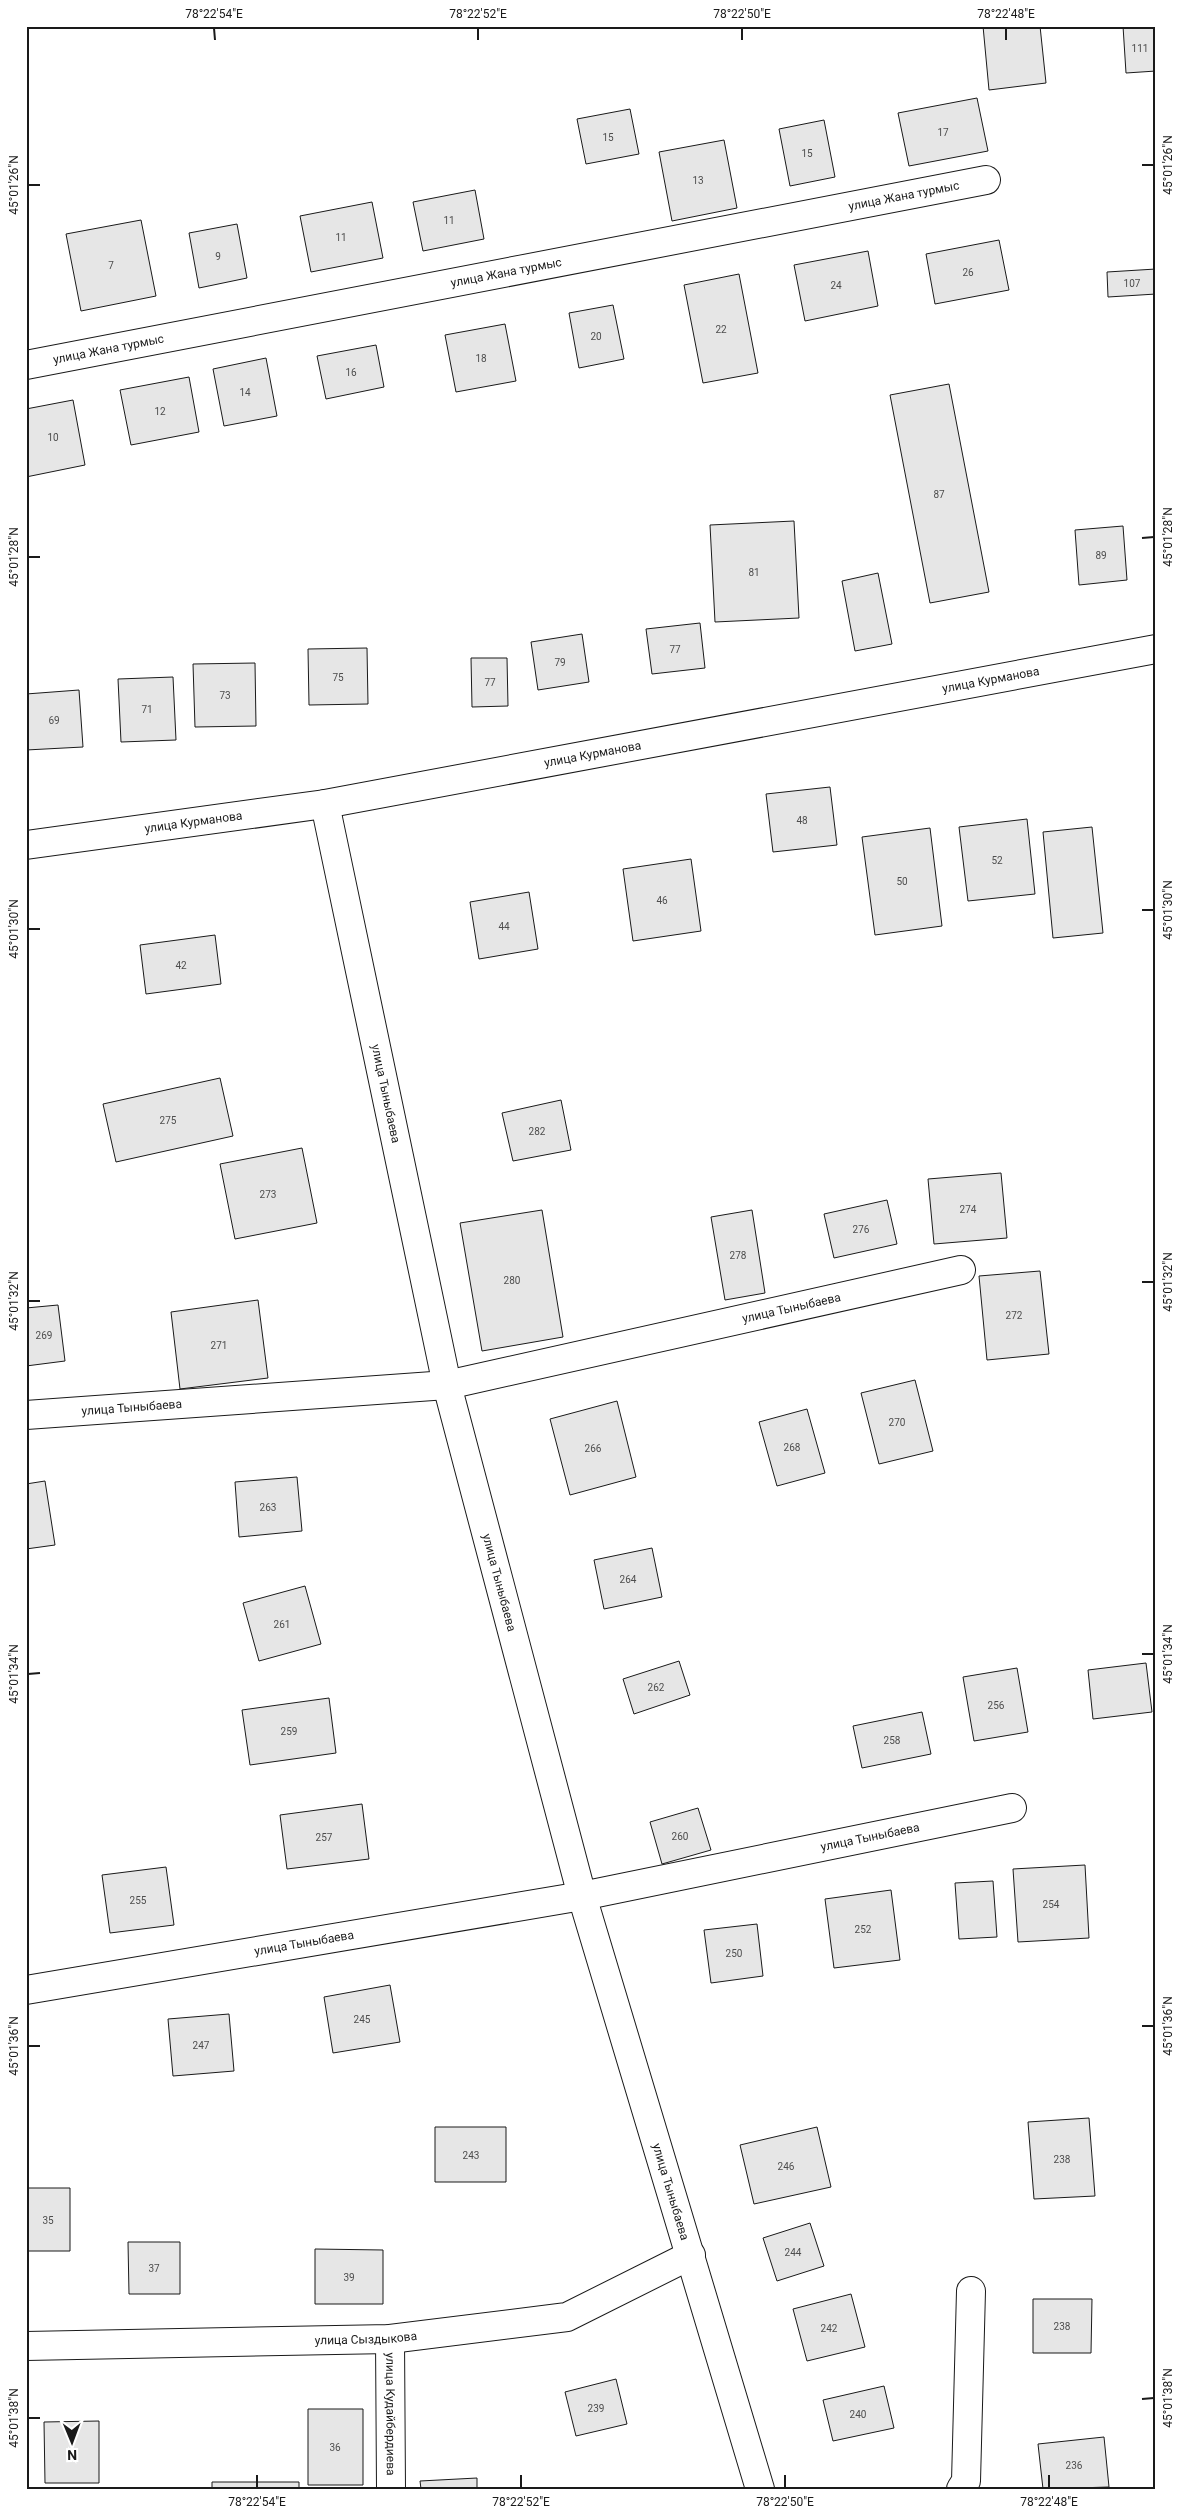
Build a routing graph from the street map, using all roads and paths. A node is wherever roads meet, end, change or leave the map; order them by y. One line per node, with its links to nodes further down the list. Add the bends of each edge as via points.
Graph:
1 (986, 180): 2 (street, улица Жана турмыс)
2 (26, 365)
3 (1156, 649): 4 (street, улица Курманова)
4 (325, 804): 5 (street, улица Курманова); 7 (street, улица Тыныбаева)
5 (26, 845)
6 (961, 1270): 7 (street, улица Тыныбаева)
7 (447, 1385): 8 (street, улица Тыныбаева); 10 (street, улица Тыныбаева)
8 (26, 1415)
9 (1012, 1808): 10 (street, улица Тыныбаева)
10 (582, 1896): 11 (street, улица Тыныбаева); 12 (street, улица Тыныбаева)
11 (26, 1990)
12 (691, 2255): 14 (street, улица Сыздыкова, via 567,2317); 17 (street, улица Тыныбаева)
13 (971, 2291): 18 (street, via 966,2481)
14 (390, 2338): 15 (street, улица Сыздыкова); 16 (street, улица Кудайбердиева)
15 (26, 2346)
16 (391, 2489)
17 (760, 2489)
18 (961, 2489)

